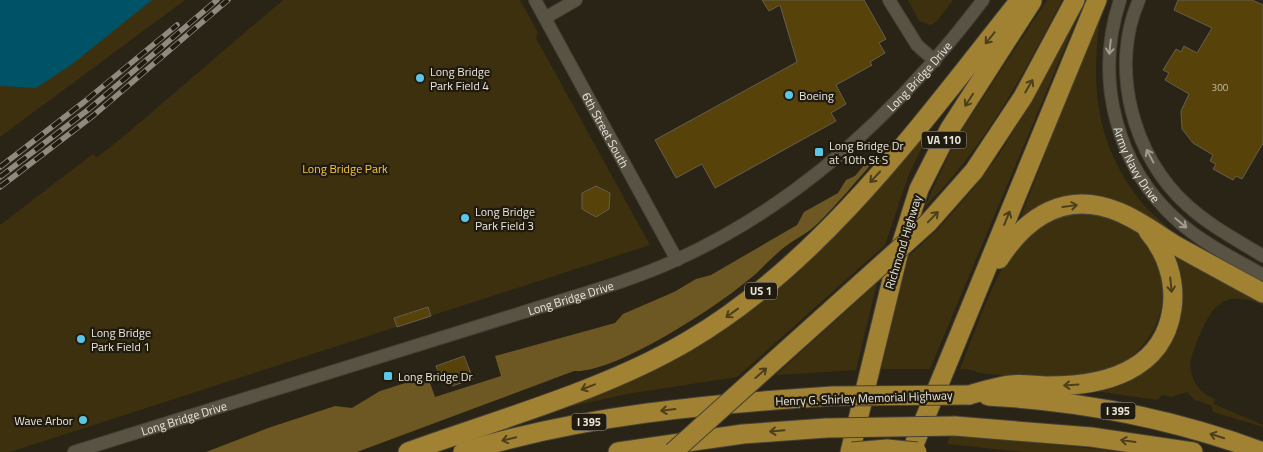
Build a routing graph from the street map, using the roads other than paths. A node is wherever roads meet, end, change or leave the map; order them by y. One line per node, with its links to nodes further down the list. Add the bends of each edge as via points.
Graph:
1 (535, 0): 12 (street, 6th Street South)
2 (576, 0): 12 (street)
3 (889, 0): 14 (street, via 917,45)
4 (984, 0): 14 (street, Long Bridge Drive)
5 (1020, 0): 25 (highway, US 1, one-way to 25, via 886,166 812,243 745,303 688,341 640,366)
6 (1033, 0): 29 (highway, Richmond Highway / VA 110, one-way to 29, via 949,130 917,196 892,275)
7 (1074, 0): 28 (highway, one-way to 7, bridge, via 928,223 974,171 1023,97)
8 (1097, 0): 22 (highway, one-way to 8)
9 (1120, 0): 11 (street, Army Navy Drive)
10 (1139, 0): 13 (street, Army Navy Drive)
11 (1115, 16): 13 (street); 16 (street, Army Navy Drive, one-way to 16, via 1108,62 1112,108 1126,150)
12 (545, 18): 19 (street, 6th Street South)
13 (1132, 20): 15 (street, Army Navy Drive, one-way to 13, via 1147,151 1131,109 1127,64)
14 (935, 61): 19 (street, Long Bridge Drive, via 890,109 821,170 733,230)
15 (1169, 186): 16 (street); 18 (street, Army Navy Drive, via 1204,219)
16 (1155, 197): 20 (street, Army Navy Drive, one-way to 20, via 1197,236)
17 (1144, 226): 21 (highway); 22 (highway, one-way to 17, via 1014,237 1040,215 1073,205 1097,206 1117,211); 23 (highway, one-way to 23, via 1163,254 1172,298 1167,327 1142,362 1123,374 1102,381 1049,386 1012,384)
18 (1263, 256)
19 (678, 260): 24 (street, Long Bridge Drive, via 598,289)
20 (1263, 275)
21 (1263, 292)
22 (976, 296): 30 (highway)
23 (969, 395): 26 (highway, Henry G. Shirley Memorial Highway / I 395, one-way to 26, bridge, via 833,396 717,404 608,418); 33 (highway, Henry G. Shirley Memorial Highway / I 395, one-way to 23, via 1145,416 1044,400)
24 (74, 452)
25 (408, 452)
26 (463, 452)
27 (618, 452): 32 (highway, one-way to 27, bridge, via 1091,437 956,426 826,428 743,434)
28 (673, 452)
29 (851, 452): 31 (highway, bridge, via 887,449)
30 (912, 452)
31 (917, 452)
32 (1193, 452)
33 (1263, 452)

